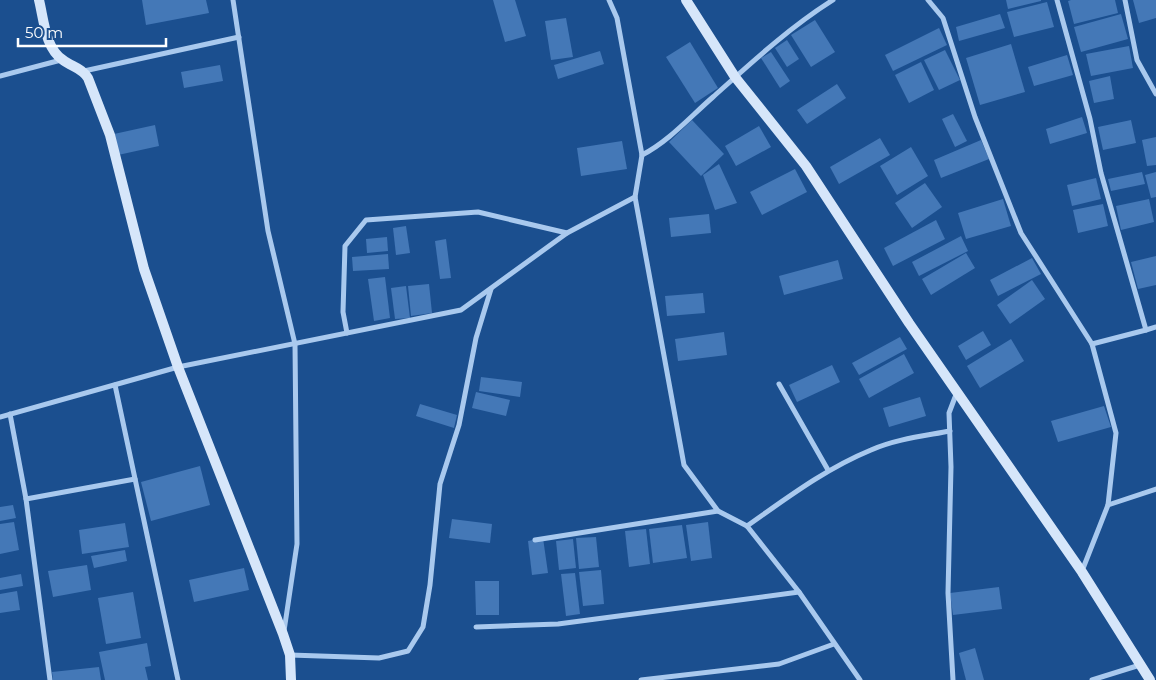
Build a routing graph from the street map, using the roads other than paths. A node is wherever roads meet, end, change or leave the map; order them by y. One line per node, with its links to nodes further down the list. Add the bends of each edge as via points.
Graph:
1 (39, 0): 10 (main road, via 48,42)
2 (234, 0): 9 (street)
3 (609, 0): 15 (street, via 616,18)
4 (686, 0): 13 (main road)
5 (833, 0): 13 (street, via 809,15)
6 (928, 0): 23 (street, via 943,18 975,117 1021,233)
7 (1057, 0): 20 (street)
8 (1125, 0): 14 (street, via 1137,60)
9 (239, 38): 11 (street); 22 (street, via 268,232)
10 (61, 60): 11 (main road); 12 (street)
11 (84, 71): 24 (main road, via 110,135 144,269)
12 (0, 76)
13 (735, 77): 15 (street, via 658,147); 27 (main road, via 806,166)
14 (1156, 94)
15 (642, 155): 16 (street)
16 (635, 197): 17 (street); 36 (street, via 684,465)
17 (568, 233): 18 (street); 21 (street, via 478,212 366,220 345,246 344,312)
18 (491, 289): 21 (street, via 461,310); 44 (street, via 476,338 459,425 440,484 423,626 408,651 379,658)
19 (1156, 327): 20 (street)
20 (1146, 330): 23 (street)
21 (347, 333): 22 (street)
22 (294, 344): 24 (street); 42 (street, via 297,544)
23 (1092, 344): 35 (street, via 1116,433)
24 (178, 367): 26 (street); 42 (main road)
25 (779, 384): 31 (street)
26 (115, 385): 28 (street); 32 (street)
27 (957, 392): 30 (street, via 949,414); 39 (main road)
28 (10, 414): 29 (street); 34 (street)
29 (0, 417)
30 (950, 432): 31 (street, via 873,449); 51 (street, via 948,593)
31 (828, 470): 37 (street)
32 (135, 479): 34 (street); 47 (street)
33 (1156, 489): 35 (street)
34 (26, 499): 46 (street)
35 (1108, 505): 39 (street)
36 (718, 511): 37 (street); 38 (street)
37 (746, 526): 40 (street)
38 (535, 540)
39 (1082, 572): 45 (main road)
40 (799, 592): 41 (street, via 558,624); 43 (street)
41 (476, 627)
42 (283, 634): 44 (main road)
43 (834, 644): 49 (street, via 780,664); 50 (street)
44 (290, 655): 48 (main road)
45 (1140, 665): 52 (street); 53 (main road)
46 (50, 680)
47 (178, 680)
48 (291, 680)
49 (642, 680)
50 (860, 680)
51 (953, 680)
52 (1092, 680)
53 (1150, 680)

